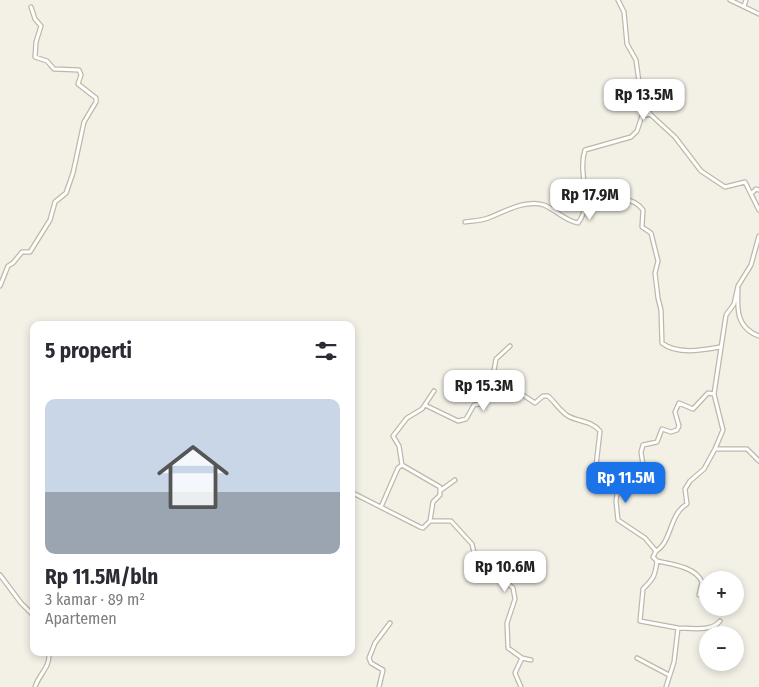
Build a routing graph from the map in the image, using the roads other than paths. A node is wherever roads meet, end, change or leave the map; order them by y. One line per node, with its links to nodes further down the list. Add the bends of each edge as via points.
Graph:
1 (618, 0): 7 (street, via 624,12 627,44 636,60 639,82)
2 (730, 0): 4 (street)
3 (746, 0): 4 (street)
4 (744, 6): 6 (street)
5 (31, 7): 15 (street, via 41,26 35,57 48,62 54,69 79,70 78,84 96,98 96,102 84,122 66,193 55,202 50,218 30,252 22,252 8,266)
6 (759, 14)
7 (650, 114): 9 (street, via 675,137 703,173 723,187 745,182); 10 (street, via 642,114 637,131 631,137 586,148 581,169)
8 (759, 190): 9 (street)
9 (751, 194): 11 (street)
10 (585, 199): 12 (street, via 578,224 537,204 505,209 489,218); 18 (street, via 612,198 634,202 642,208 642,227 652,234 658,261 655,273 662,310 661,341 673,348)
11 (759, 210)
12 (464, 222)
13 (759, 236): 14 (street, via 751,264)
14 (739, 285): 16 (street, via 739,319 746,329); 18 (street, via 734,304 726,315)
15 (0, 286)
16 (759, 336)
17 (510, 346): 20 (street, via 496,360)
18 (720, 347): 23 (street)
19 (468, 375): 22 (street, via 464,382 467,386)
20 (494, 386): 22 (street); 28 (street, via 508,379 534,403 548,396 569,417 594,425 600,432 596,466)
21 (434, 392): 24 (street)
22 (488, 393): 24 (street, via 485,402 474,405 463,421)
23 (712, 394): 25 (street, via 723,429); 28 (street, via 694,409 679,403 675,412 679,424 677,430 662,429 657,442 643,445 643,465 634,477 628,481)
24 (425, 405): 27 (street, via 407,418 393,435 400,446)
25 (716, 449): 26 (street, via 747,449); 34 (street, via 704,468 690,480 685,489 686,504)
26 (759, 461)
27 (402, 465): 30 (street, via 439,485); 32 (street)
28 (619, 478): 34 (street, via 618,520 645,538)
29 (455, 480): 30 (street)
30 (441, 490): 33 (street, via 433,502)
31 (355, 494): 32 (street)
32 (381, 507): 33 (street, via 423,528)
33 (430, 521): 43 (street, via 451,522 472,544 475,557 513,588 514,599 507,623 508,648)
34 (656, 551): 35 (street, via 653,557)
35 (657, 561): 37 (street, via 679,566); 41 (street, via 653,580 643,589 640,621)
36 (0, 575): 38 (street)
37 (699, 578)
38 (30, 612)
39 (720, 621): 41 (street, via 700,629)
40 (390, 622): 48 (street, via 369,658 383,670)
41 (678, 628): 46 (street)
42 (49, 656): 47 (street, via 49,665)
43 (522, 658): 45 (street); 49 (street, via 515,673)
44 (636, 658): 46 (street)
45 (531, 660)
46 (669, 675): 50 (street)
47 (35, 687)
48 (378, 687)
49 (521, 687)
50 (667, 687)

